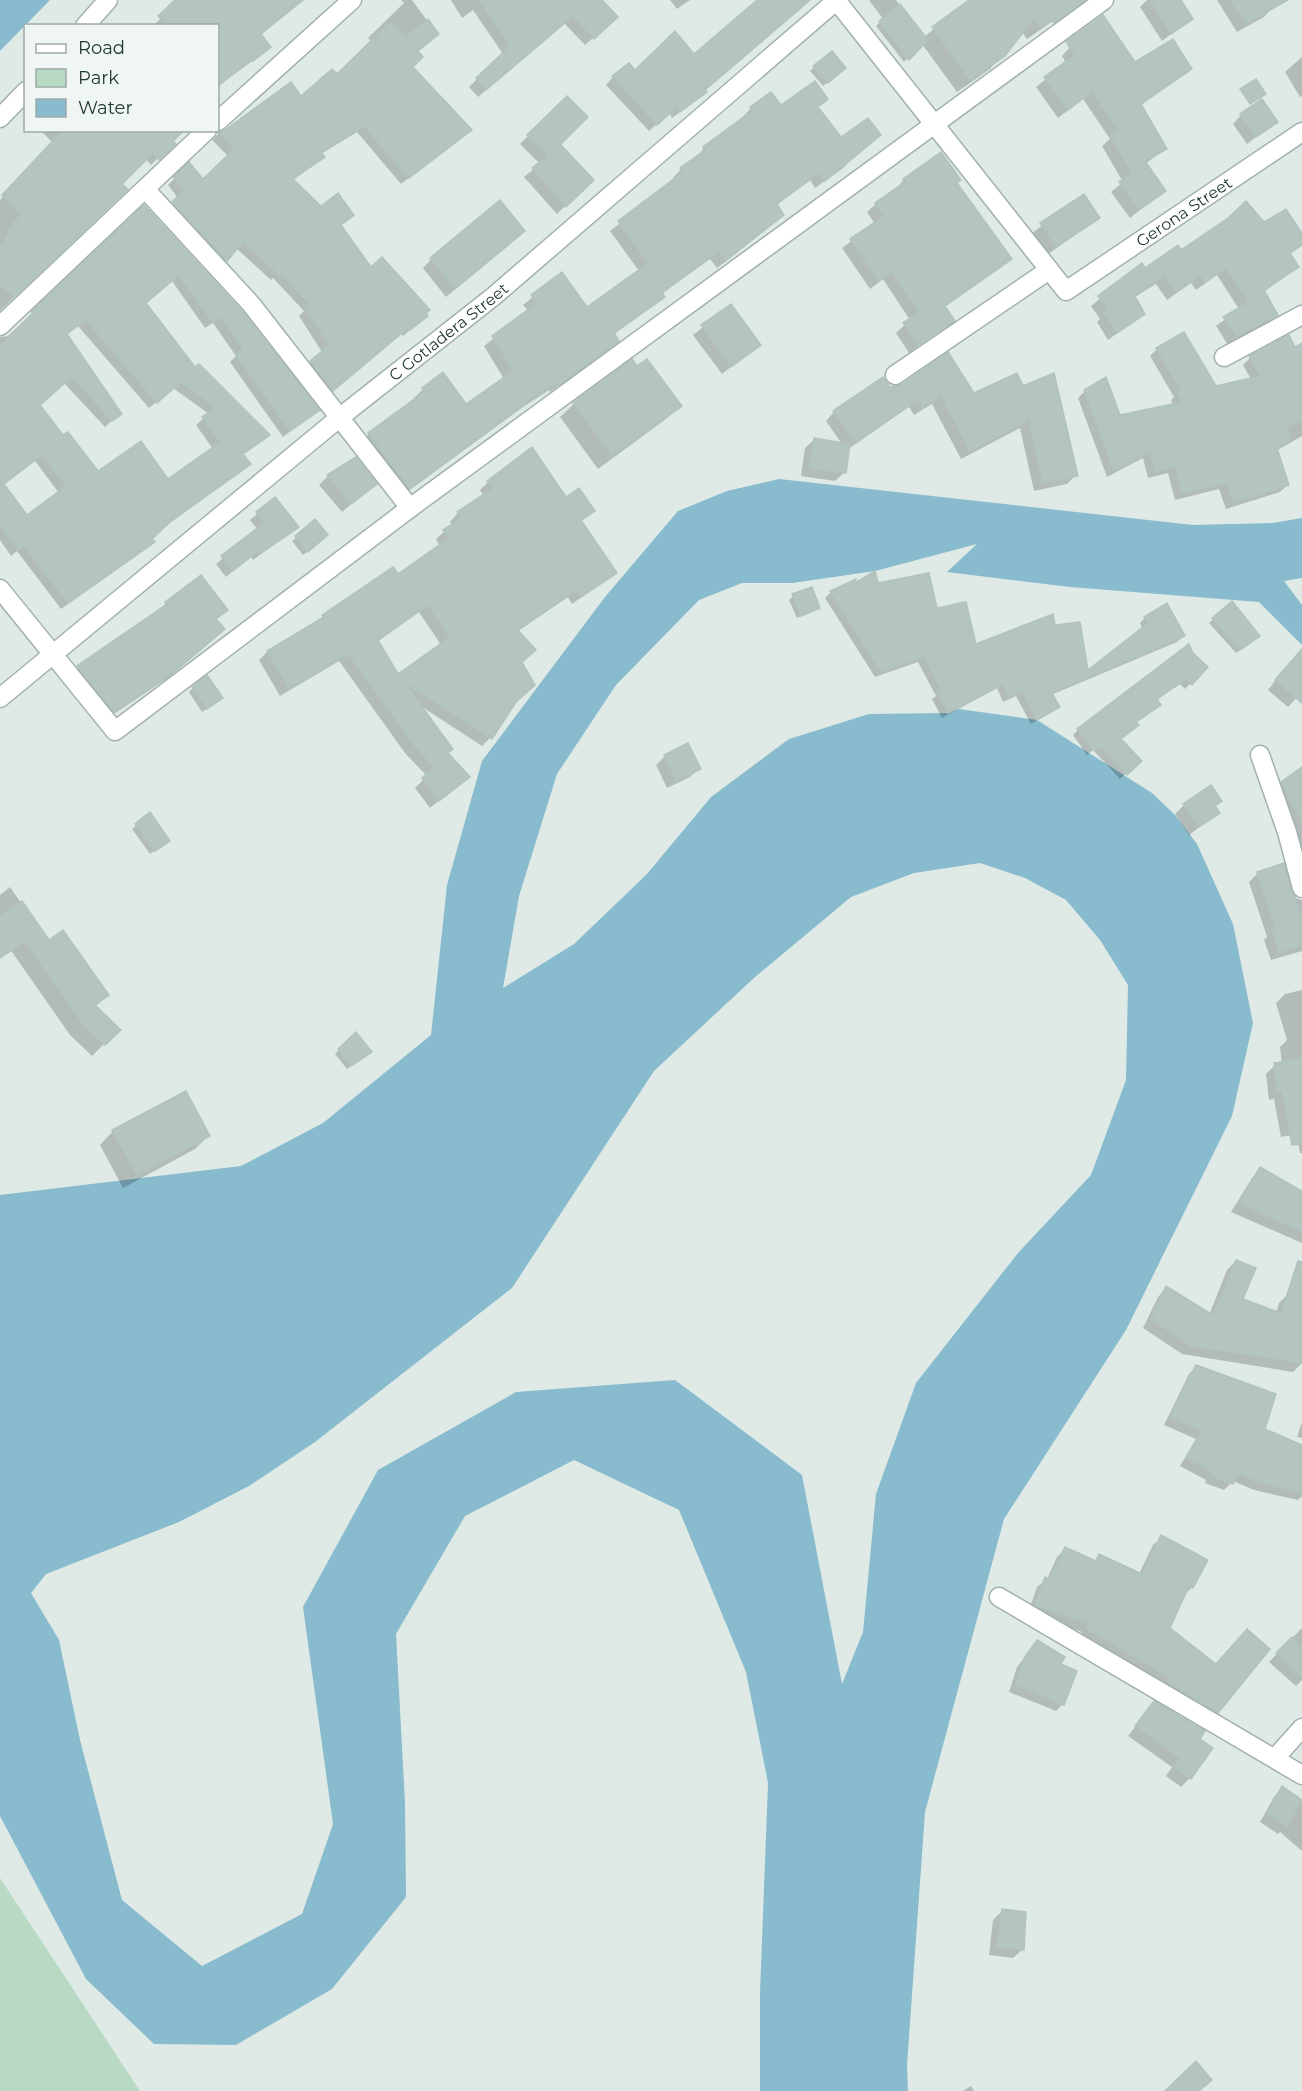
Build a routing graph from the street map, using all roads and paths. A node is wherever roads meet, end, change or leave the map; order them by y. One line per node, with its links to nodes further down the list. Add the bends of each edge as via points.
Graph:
1 (108, 0): 5 (street)
2 (352, 0): 8 (street)
3 (836, 0): 9 (street); 18 (street, C Gotladera Street, via 494,296)
4 (1104, 0): 9 (street)
5 (87, 24)
6 (24, 92): 7 (street)
7 (0, 118)
8 (219, 120)
9 (934, 123): 13 (street); 19 (street)
10 (205, 132): 12 (street)
11 (1302, 132): 13 (street, Gerona Street, via 1066,291)
12 (145, 189): 15 (street); 18 (street, via 250,304)
13 (1050, 270): 17 (street)
14 (1302, 315): 16 (street)
15 (0, 326)
16 (1224, 357)
17 (895, 375)
18 (339, 418): 19 (street); 21 (street, C Gotladera Street)
19 (410, 508): 21 (street, via 115,731)
20 (0, 589): 21 (street)
21 (54, 655): 22 (street, C Gotladera Street)
22 (0, 698)
23 (1260, 755): 24 (street)
24 (1302, 888)
25 (999, 1597): 27 (street)
26 (1302, 1728): 27 (street)
27 (1275, 1758): 28 (street)
28 (1302, 1775)

